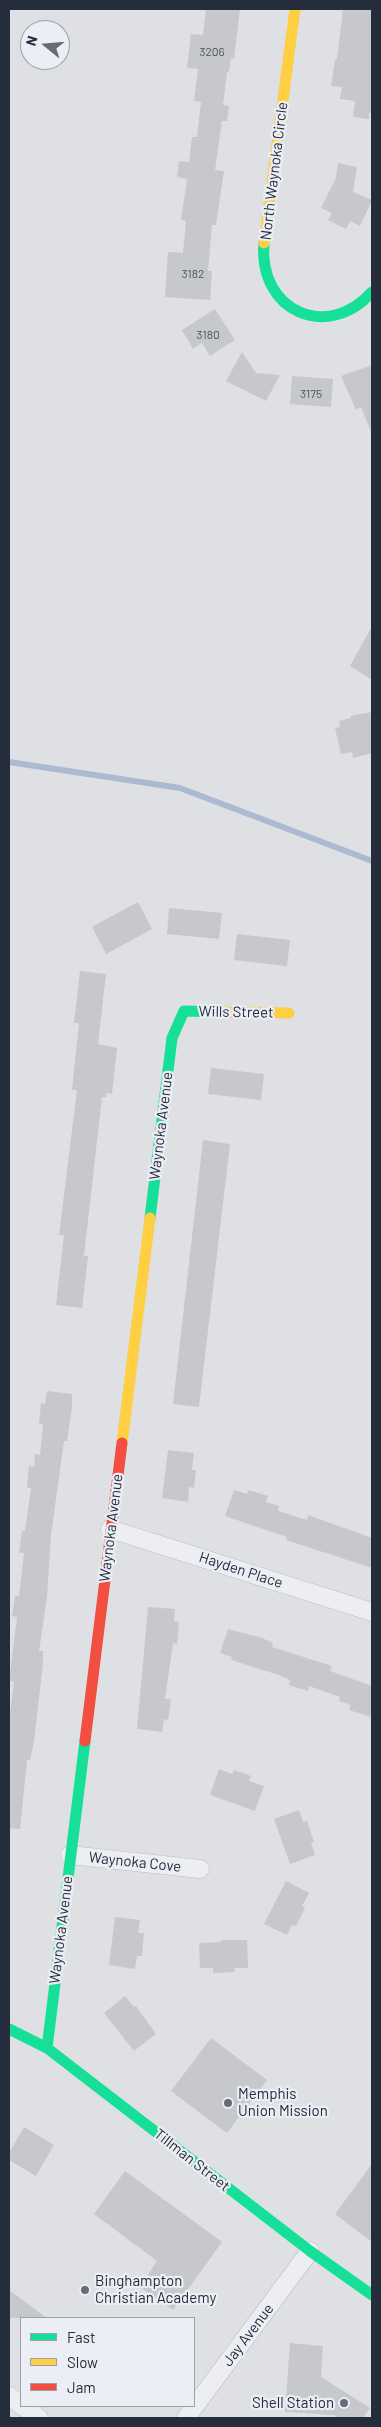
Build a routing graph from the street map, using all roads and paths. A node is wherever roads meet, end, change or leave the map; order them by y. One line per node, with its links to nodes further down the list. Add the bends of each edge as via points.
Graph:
1 (294, 9): 2 (street, North Waynoka Circle, via 264,258 268,284 293,309 320,316 342,314 362,303)
2 (372, 292)
3 (184, 1012): 4 (street, Wills Street); 5 (street, Waynoka Avenue, via 172,1038)
4 (288, 1013)
5 (110, 1529): 6 (street, Hayden Place); 7 (street, Waynoka Avenue)
6 (372, 1612)
7 (70, 1855): 8 (street, Waynoka Cove); 10 (street, Waynoka Avenue)
8 (200, 1869)
9 (9, 2029): 10 (street, Tillman Street)
10 (47, 2048): 11 (street, Tillman Street)
11 (310, 2251): 12 (street, Tillman Street); 15 (street, Jay Avenue)
12 (372, 2295)
13 (9, 2396): 14 (street)
14 (20, 2404)
15 (195, 2406)
16 (25, 2407): 18 (street)
17 (194, 2407): 19 (street, Jay Avenue)
18 (40, 2418)
19 (186, 2418)

